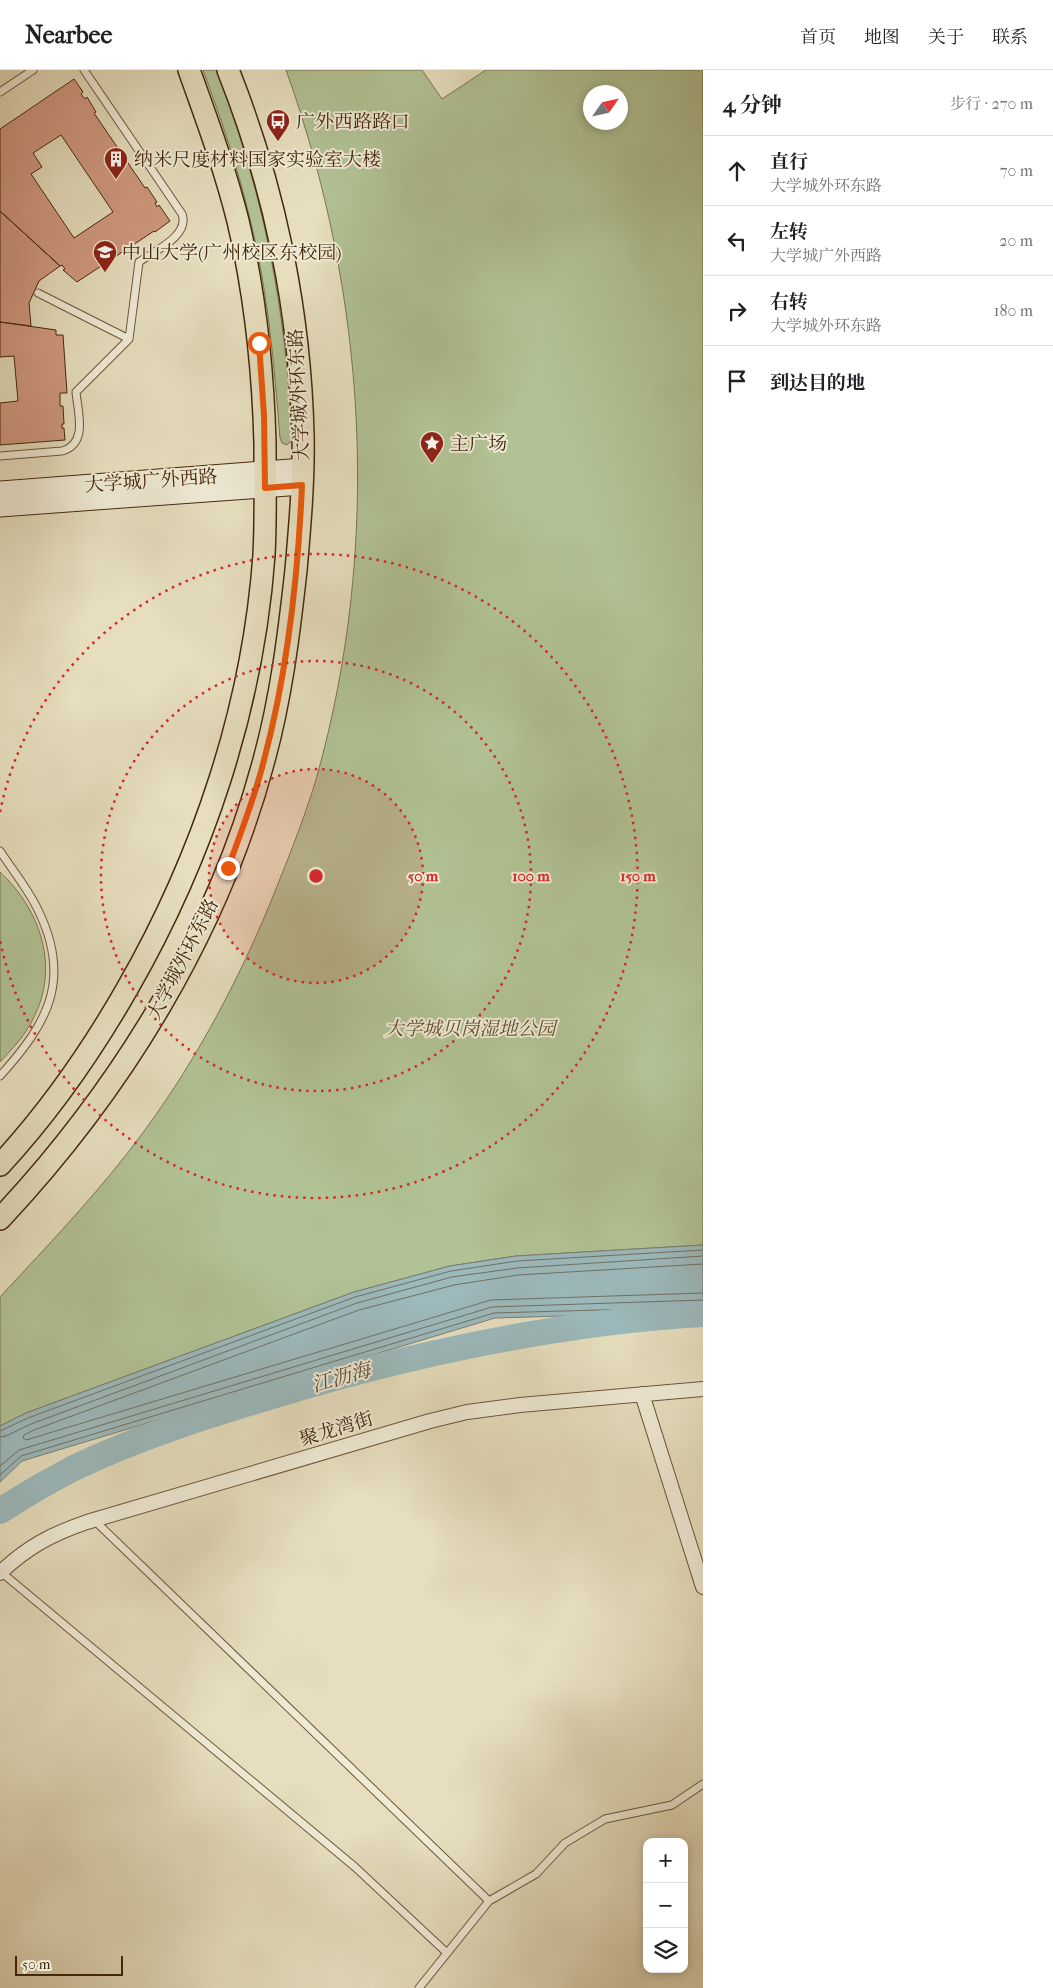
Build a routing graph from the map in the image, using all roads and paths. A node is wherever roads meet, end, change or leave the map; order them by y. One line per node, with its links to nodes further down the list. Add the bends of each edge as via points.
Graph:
1 (33, 70): 5 (lane)
2 (84, 70): 7 (lane, via 184,221 178,235 139,262)
3 (189, 70): 10 (main road, 大学城外环东路, via 217,147 240,232 259,343)
4 (228, 70): 9 (main road, 大学城外环东路, via 256,145 287,278 301,392)
5 (0, 92)
6 (38, 293): 7 (lane)
7 (129, 339): 8 (lane, via 76,392 80,430 74,446 62,451)
8 (0, 456)
9 (302, 476): 10 (main road, 大学城广外西路); 16 (main road, 大学城外环东路, via 287,651 276,711 262,770 228,868 200,931 138,1043 62,1149)
10 (265, 479): 11 (main road, 大学城广外西路); 12 (main road, 大学城广外西路); 15 (main road, 大学城外环东路, via 263,557 250,657 236,724 201,834 148,954 101,1033 51,1103)
11 (0, 491)
12 (0, 507)
13 (0, 851): 14 (lane, via 38,911 54,956 54,978 52,993 32,1038)
14 (0, 1076)
15 (0, 1165)
16 (0, 1219)
17 (703, 1389): 18 (street, 聚龙湾街)
18 (642, 1394): 19 (street, 聚龙湾街, via 450,1415); 21 (street)
19 (94, 1519): 20 (street, 聚龙湾街, via 37,1543); 23 (lane)
20 (1, 1572): 24 (lane, via 354,1867)
21 (703, 1587)
22 (703, 1784): 23 (lane, via 672,1805 605,1819 565,1843 536,1874)
23 (489, 1901): 24 (lane)
24 (447, 1953): 25 (lane)
25 (419, 1988)

